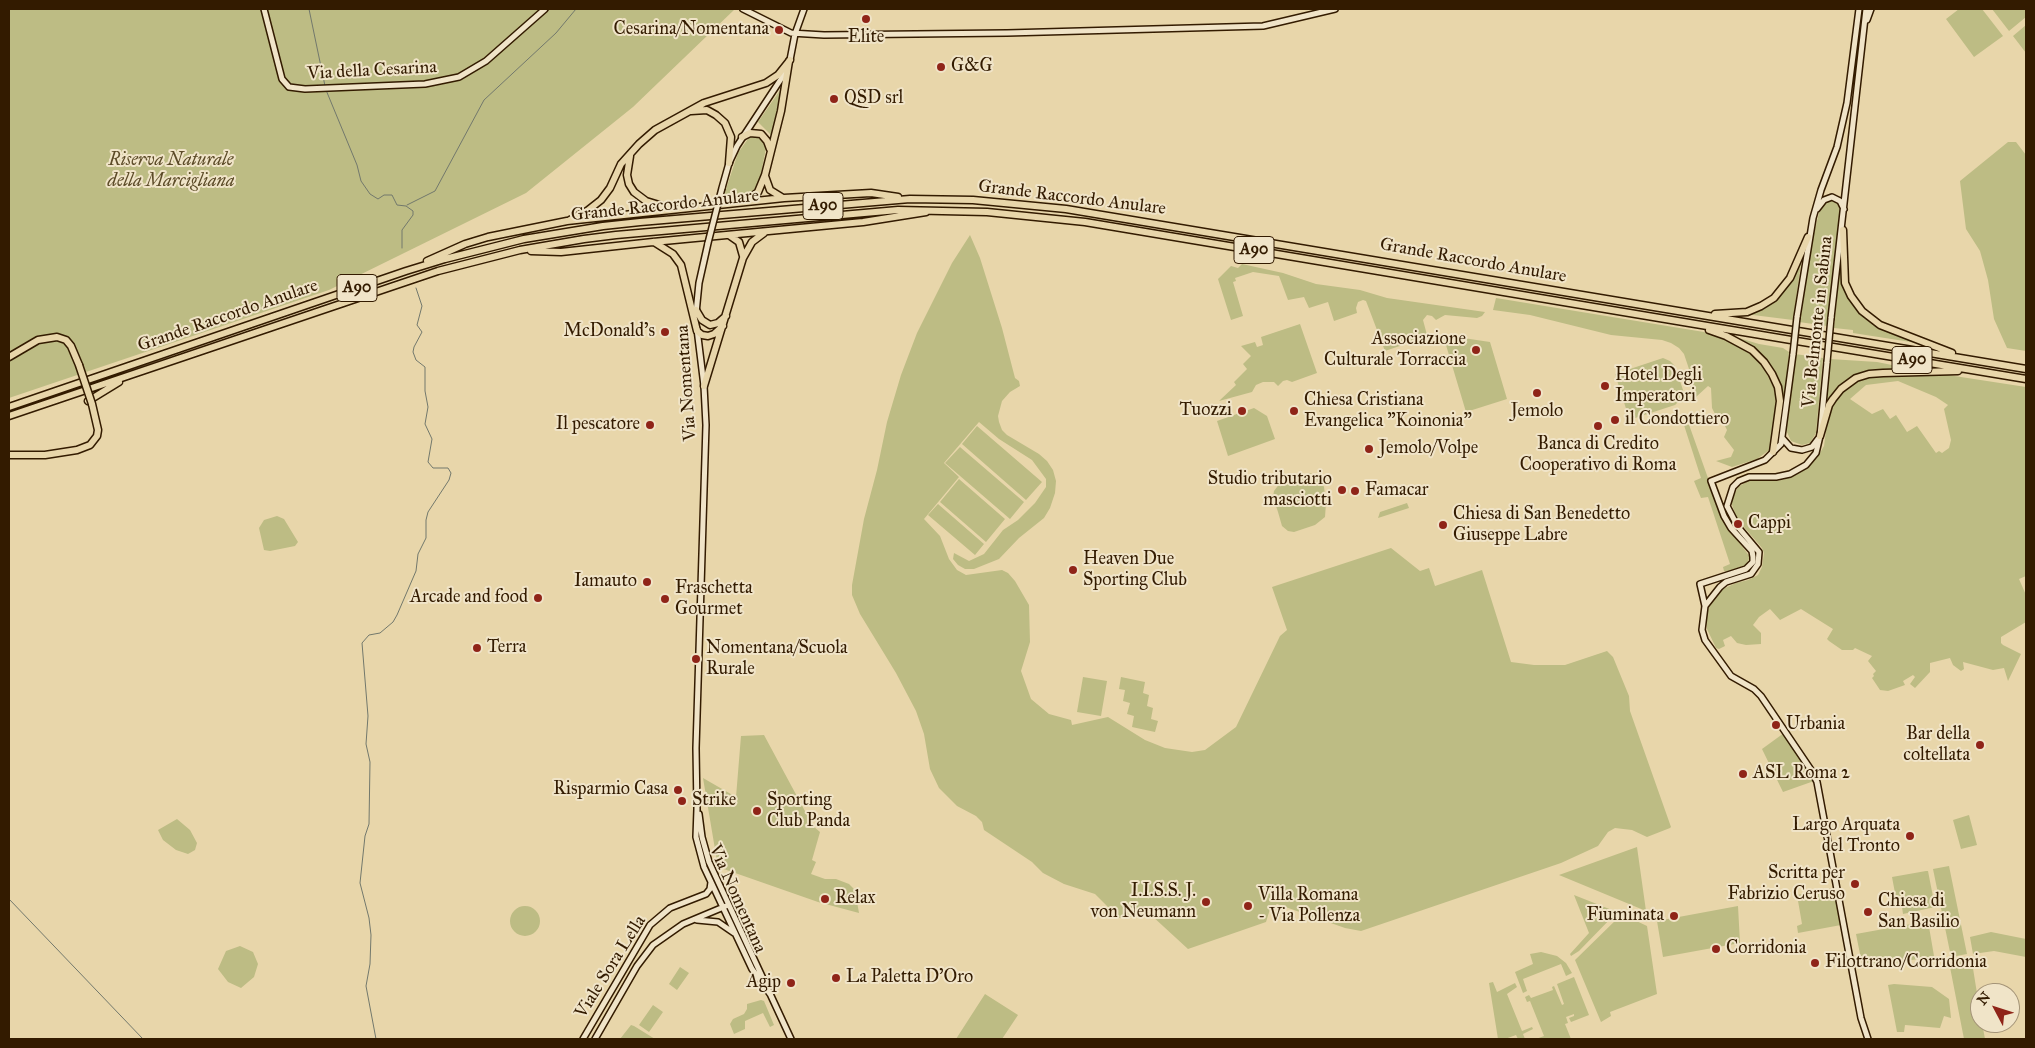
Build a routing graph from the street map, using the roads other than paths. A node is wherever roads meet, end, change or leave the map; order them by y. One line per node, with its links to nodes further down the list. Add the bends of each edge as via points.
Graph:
1 (264, 9): 2 (main road, Via della Cesarina, via 282,79 289,86 305,89 425,84 459,77 486,61)
2 (545, 9)
3 (743, 9): 10 (main road)
4 (804, 9): 10 (main road, Via Nomentana)
5 (1335, 9): 10 (main road, via 1263,26 1007,33)
6 (1859, 9): 24 (main road, Via Belmonte in Sabina, via 1847,103 1837,147)
7 (1866, 9): 9 (main road, Via Belmonte in Sabina)
8 (1871, 9): 9 (main road)
9 (1864, 27): 23 (main road, Via Belmonte in Sabina)
10 (795, 34): 11 (main road, Via Nomentana)
11 (790, 60): 12 (highway, via 778,75 766,83 719,97); 13 (main road, Via Nomentana, via 779,83); 15 (highway)
12 (683, 113): 14 (highway, via 655,130); 16 (highway, via 704,110 722,120 731,137)
13 (742, 137): 15 (highway, via 750,133 761,134 769,144); 16 (main road, Via Nomentana)
14 (631, 152): 21 (highway, via 627,175 634,192 653,204); 25 (highway, via 601,200 588,211)
15 (770, 153): 17 (highway)
16 (729, 163): 34 (main road, Via Nomentana, bridge, via 698,283)
17 (765, 175): 18 (highway, via 770,190); 20 (highway, via 758,192)
18 (784, 198): 19 (highway, via 874,193); 20 (highway)
19 (910, 199): 33 (highway, Grande Raccordo Anulare / A90, via 603,226 524,239); 36 (highway, Grande Raccordo Anulare / A90, via 973,200 1066,209)
20 (745, 202): 21 (highway)
21 (678, 209): 25 (highway)
22 (938, 210): 27 (highway, via 863,222); 31 (highway, Grande Raccordo Anulare / A90, via 859,212 685,228 584,238); 37 (highway, Grande Raccordo Anulare / A90, via 1014,213 1085,222)
23 (1844, 212): 24 (main road, Via Belmonte in Sabina, via 1839,200 1829,197 1822,202); 26 (main road, Via Belmonte in Sabina)
24 (1813, 218): 29 (main road, Via Belmonte in Sabina)
25 (567, 221): 33 (highway, via 475,241)
26 (1843, 230): 41 (highway, via 1845,283 1862,311 1880,325); 51 (main road, Via Belmonte in Sabina, bridge)
27 (767, 231): 28 (highway); 32 (highway, via 752,242)
28 (728, 235): 30 (highway); 32 (highway, via 740,245)
29 (1808, 237): 36 (highway, via 1787,284 1770,301 1747,312); 52 (main road, Via Belmonte in Sabina, bridge)
30 (653, 242): 31 (highway, via 561,252); 39 (highway, via 673,254 681,265)
31 (520, 250): 44 (highway, Grande Raccordo Anulare / A90, via 438,271)
32 (743, 258): 35 (highway)
33 (406, 271): 48 (highway, Grande Raccordo Anulare / A90)
34 (696, 310): 35 (highway, via 710,326); 39 (main road, Via Nomentana)
35 (726, 315): 38 (highway)
36 (1699, 315): 41 (highway, Grande Raccordo Anulare / A90)
37 (1687, 323): 43 (highway, Grande Raccordo Anulare / A90); 49 (highway, via 1726,336 1760,357 1778,387)
38 (724, 325): 39 (highway, via 708,336); 46 (highway)
39 (697, 331): 46 (main road, Via Nomentana)
40 (9, 357): 47 (highway, bridge, via 38,340 57,336 66,340 79,365)
41 (1967, 359): 42 (highway, Grande Raccordo Anulare / A90)
42 (2026, 369)
43 (1968, 370): 45 (highway, Grande Raccordo Anulare / A90); 51 (highway, via 1868,374 1856,378 1833,399)
44 (124, 378): 47 (highway); 50 (highway, Grande Raccordo Anulare / A90)
45 (2026, 379)
46 (704, 386): 56 (main road, Via Nomentana, via 706,434)
47 (90, 403): 54 (highway, via 98,430 90,444 77,450 45,455)
48 (9, 407)
49 (1780, 412): 52 (highway); 53 (highway)
50 (9, 416)
51 (1820, 436): 52 (main road, via 1812,447 1802,450 1792,448); 55 (main road, Via Belmonte in Sabina, via 1816,453 1806,465 1786,476 1739,480 1727,506 1738,527 1759,552 1759,559 1751,574 1726,582)
52 (1783, 439): 53 (main road)
53 (1773, 452): 55 (main road, via 1765,460 1711,481 1724,516 1752,551 1753,562 1746,569 1700,587)
54 (9, 455)
55 (1705, 606): 65 (main road, via 1702,625 1705,640 1731,676 1758,693 1817,782 1861,1018)
56 (697, 809): 57 (main road, Via Nomentana, via 696,840); 58 (main road, Via Nomentana, via 707,855)
57 (710, 880): 58 (main road, Via Nomentana); 62 (main road, Viale Sora Lella, via 706,894 668,910 647,928)
58 (726, 906): 59 (main road, Viale Sora Lella); 60 (main road, Via Nomentana); 61 (main road, Via Nomentana)
59 (686, 922): 60 (main road, Viale Sora Lella, via 714,920); 63 (main road, Viale Sora Lella, via 662,938 645,955)
60 (736, 934): 61 (main road, Via Nomentana, via 755,975)
61 (770, 994): 64 (main road, Via Nomentana)
62 (583, 1039)
63 (595, 1039)
64 (791, 1039)
65 (1868, 1039)

